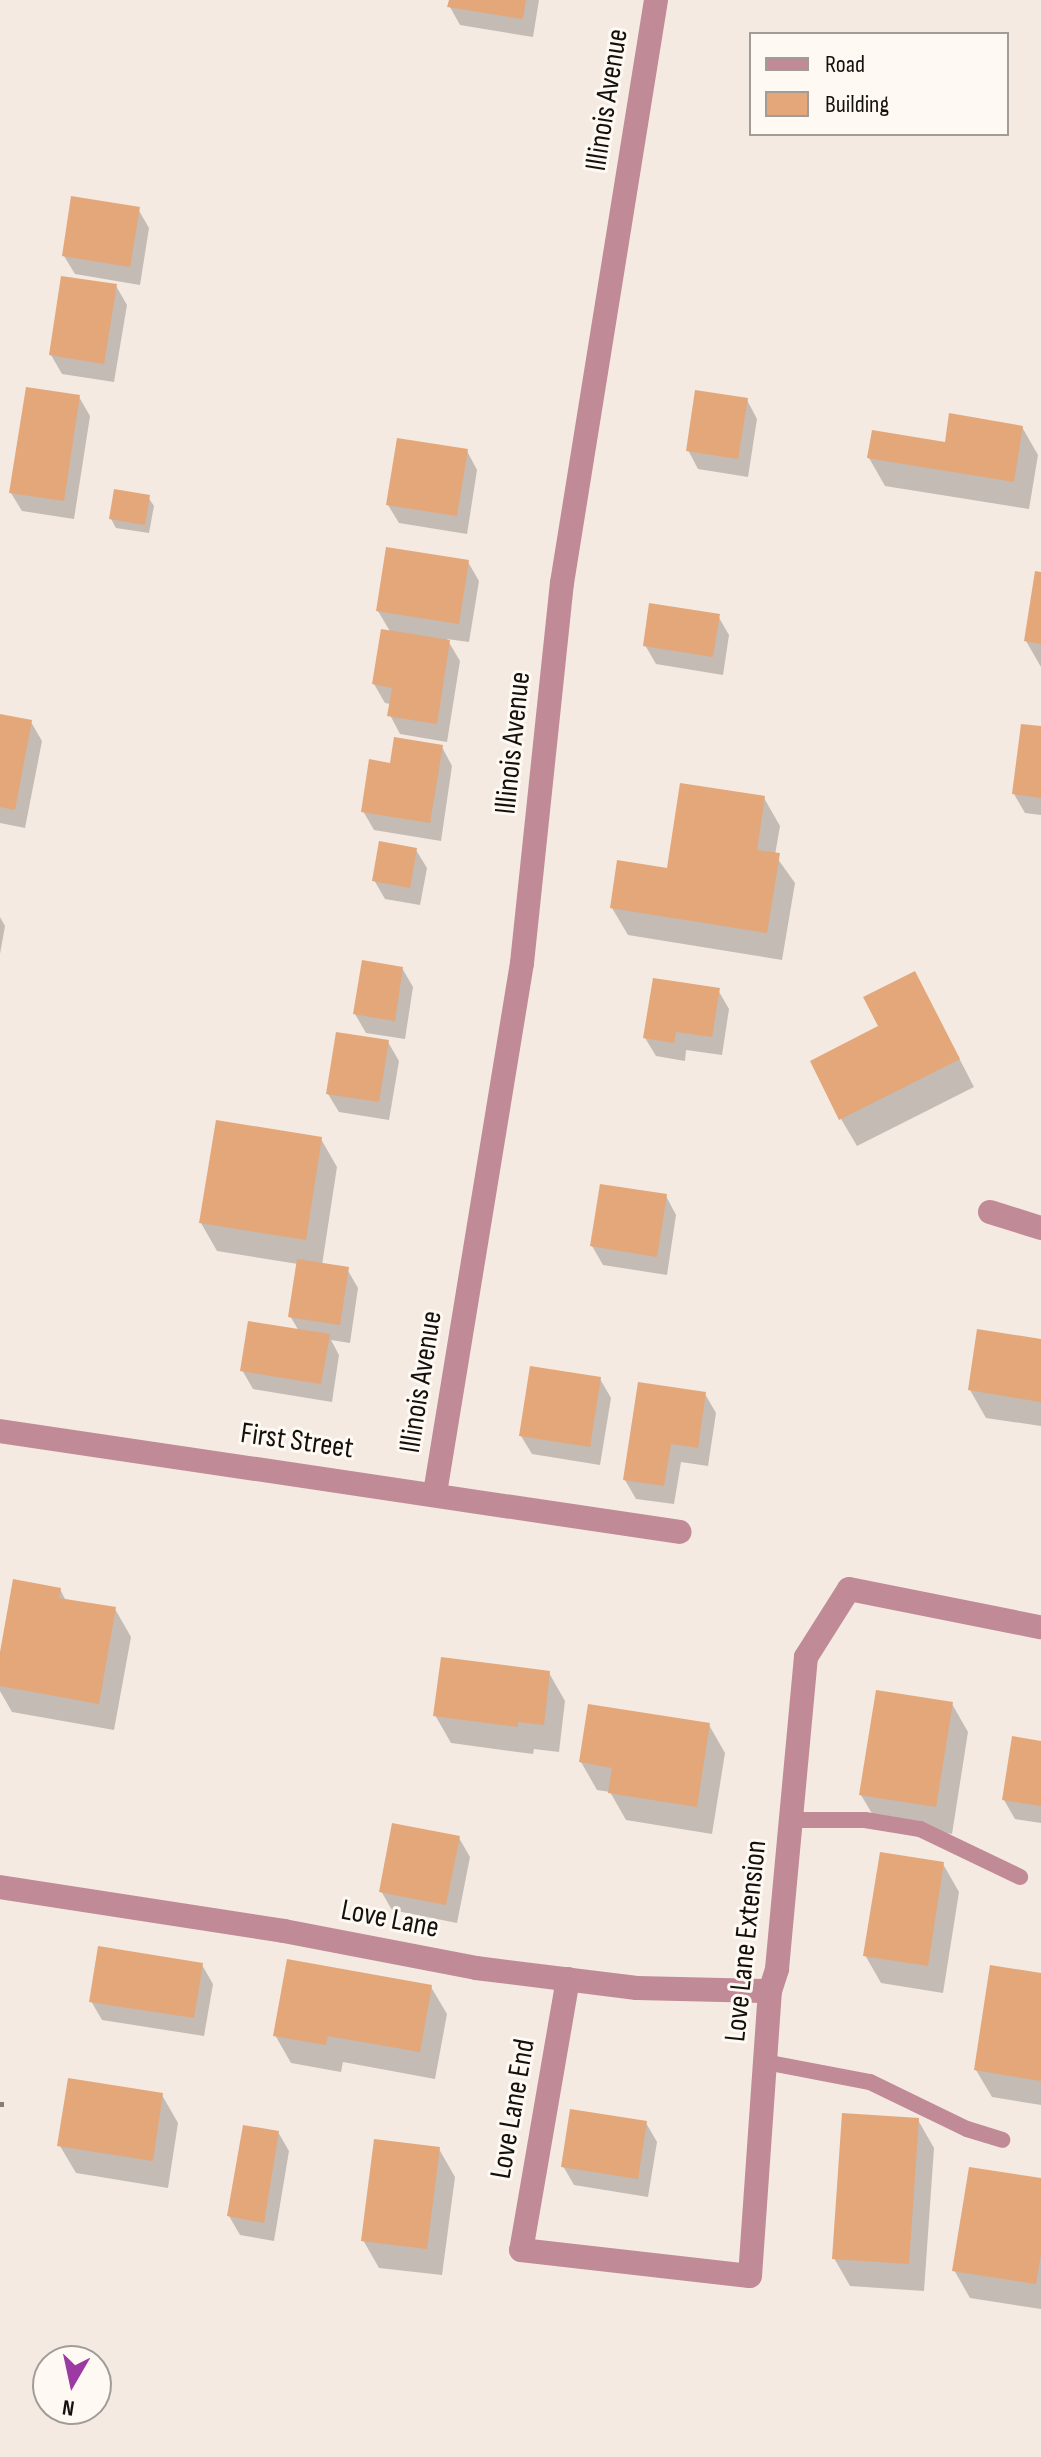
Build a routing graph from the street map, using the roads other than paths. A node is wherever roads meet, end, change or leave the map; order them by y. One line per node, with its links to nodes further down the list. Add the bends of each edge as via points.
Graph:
1 (656, 0): 5 (street, Illinois Avenue, via 562,583 522,963)
2 (990, 1212): 3 (street)
3 (1041, 1228)
4 (0, 1431): 5 (street, First Street)
5 (435, 1493): 6 (street, First Street)
6 (680, 1532)
7 (1040, 1627): 8 (street, Love Lane Extension, via 849,1589 806,1657)
8 (791, 1820): 9 (lane, via 865,1820 920,1829); 12 (street, Love Lane Extension, via 777,1969)
9 (1020, 1877)
10 (0, 1887): 11 (street, Love Lane)
11 (568, 1979): 12 (street, Love Lane, via 637,1988); 15 (street, Love Lane End)
12 (770, 1991): 13 (street, Love Lane Extension)
13 (765, 2062): 14 (lane, via 870,2082 967,2129); 15 (street, Love Lane Extension, via 750,2276)
14 (1002, 2140)
15 (521, 2250)

